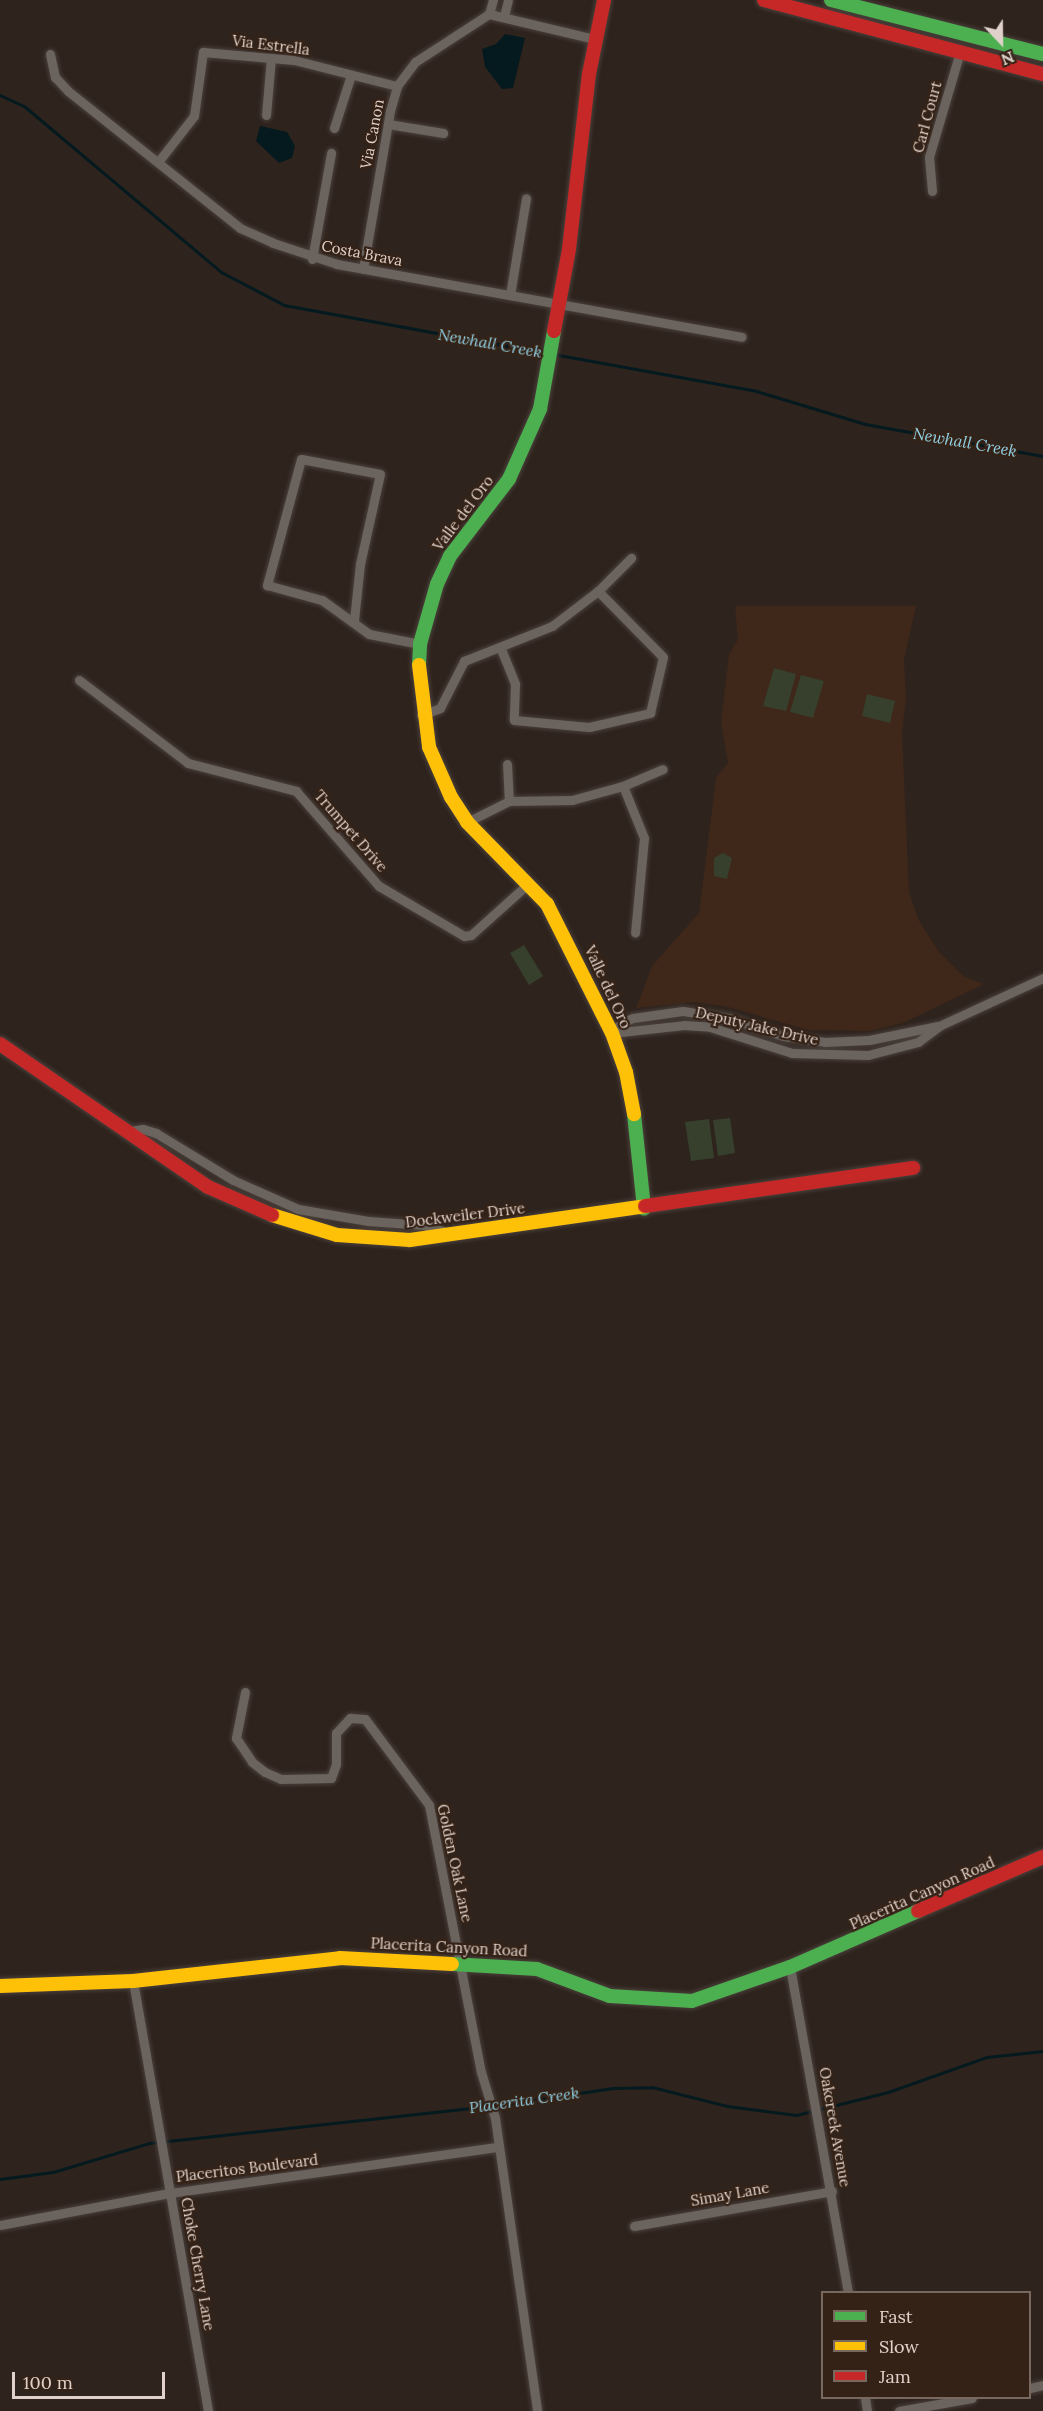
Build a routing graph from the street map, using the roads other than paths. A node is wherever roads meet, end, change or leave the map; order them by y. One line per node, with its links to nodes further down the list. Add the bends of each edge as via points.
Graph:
1 (492, 0): 6 (street)
2 (508, 0): 7 (street)
3 (604, 0): 8 (street, Valle del Oro)
4 (764, 0): 9 (street)
5 (831, 0): 11 (street)
6 (489, 14): 7 (street); 15 (street, Via Canon, via 429,51)
7 (504, 16): 8 (street)
8 (595, 39): 27 (street, Valle del Oro, via 578,194)
9 (960, 52): 13 (street); 22 (street, Carl Court, via 929,158)
10 (50, 54): 21 (street, Costa Brava, via 55,77 68,91)
11 (1043, 54)
12 (271, 58): 14 (street, Via Estrella); 16 (street); 21 (street, Via Estrella, via 203,52 194,116)
13 (1043, 74)
14 (351, 75): 15 (street, Via Estrella); 18 (street)
15 (397, 86): 17 (street, Via Canon)
16 (266, 115)
17 (388, 124): 19 (street); 25 (street, Via Canon)
18 (334, 129)
19 (443, 133)
20 (331, 153): 24 (street)
21 (158, 162): 24 (street, Costa Brava, via 240,228)
22 (932, 191)
23 (526, 198): 26 (street)
24 (312, 259): 25 (street, Costa Brava)
25 (363, 269): 26 (street, Costa Brava)
26 (510, 295): 27 (street, Costa Brava)
27 (560, 303): 28 (street, Costa Brava); 32 (street, Valle del Oro, via 532,434 497,496 450,556 428,609)
28 (741, 337)
29 (631, 558): 30 (street)
30 (598, 591): 33 (street, via 552,626); 33 (street, via 663,657 650,713 589,727 514,720 515,684)
31 (354, 620): 31 (street, via 322,600 267,585 301,459 380,474 360,564); 32 (street, via 369,634)
32 (420, 644): 35 (street, Valle del Oro)
33 (501, 649): 35 (street, via 493,648 464,661 440,708)
34 (79, 681): 41 (street, Trumpet Drive, via 188,763 297,791 379,886 464,936 471,935)
35 (421, 716): 40 (street, Valle del Oro, via 436,767)
36 (507, 764): 39 (street)
37 (663, 770): 38 (street)
38 (623, 786): 39 (street, via 572,800); 42 (street, via 644,838)
39 (509, 801): 40 (street)
40 (466, 822): 41 (street, Valle del Oro)
41 (529, 883): 45 (street, Valle del Oro, via 562,929)
42 (635, 933)
43 (1043, 978): 44 (street, Deputy Jake Drive)
44 (939, 1026): 45 (street, Deputy Jake Drive, via 918,1042 892,1050 842,1056 792,1053 702,1027); 45 (street, Deputy Jake Drive, via 869,1040 825,1042 783,1036 729,1018 683,1011 633,1018)
45 (612, 1033): 48 (street, Valle del Oro, via 626,1072 635,1120)
46 (0, 1044): 48 (street, Dockweiler Drive, via 208,1187 287,1221 337,1235 410,1240)
47 (913, 1168): 48 (street, Dockweiler Drive)
48 (644, 1208)
49 (245, 1692): 51 (street, Golden Oak Lane, via 237,1738 252,1762 281,1779 331,1778 336,1764 336,1733 350,1718 365,1719 376,1730 429,1806 442,1856 443,1887)
50 (1043, 1857): 52 (street, Placerita Canyon Road)
51 (463, 1964): 52 (street, Placerita Canyon Road, via 537,1969 610,1996 692,2001); 53 (street, Placerita Canyon Road, via 340,1958); 55 (street, Golden Oak Lane)
52 (790, 1967): 56 (street, Oakcreek Avenue)
53 (133, 1981): 54 (street, Placerita Canyon Road); 57 (street, Choke Cherry Lane)
54 (0, 1986)
55 (498, 2147): 57 (street, Placeritos Boulevard); 63 (street, Golden Oak Lane)
56 (832, 2192): 59 (street, Simay Lane); 60 (street, Oakcreek Avenue)
57 (170, 2193): 58 (street, Placeritos Boulevard); 62 (street, Choke Cherry Lane)
58 (0, 2225)
59 (634, 2226)
60 (848, 2291)
61 (962, 2399): 64 (street)
62 (208, 2411)
63 (537, 2411)
64 (899, 2411)

